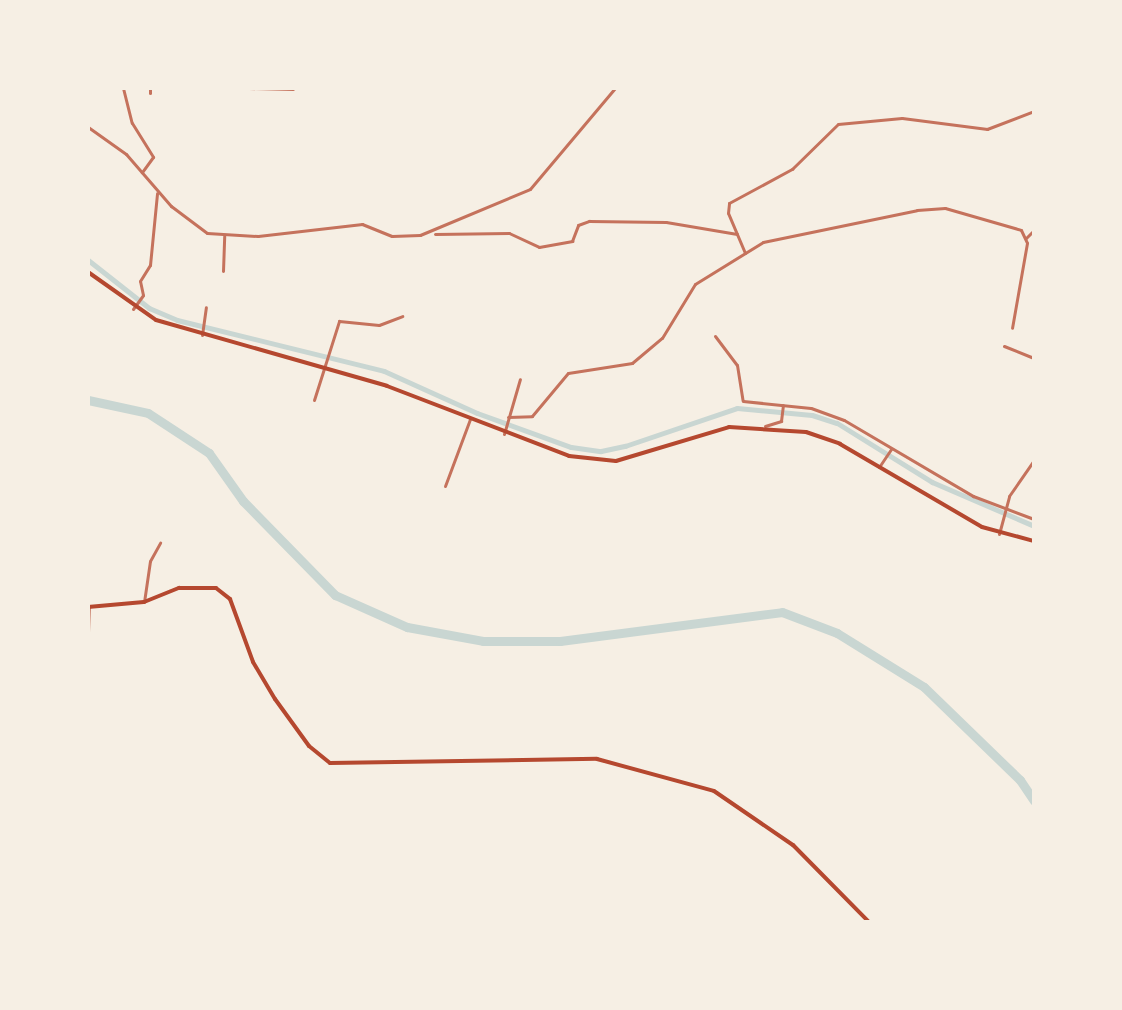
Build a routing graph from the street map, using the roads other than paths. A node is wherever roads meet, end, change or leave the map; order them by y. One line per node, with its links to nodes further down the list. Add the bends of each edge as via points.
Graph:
1 (123, 88): 7 (street, via 131,120 153,158)
2 (249, 88): 4 (street)
3 (615, 88): 10 (street, via 530,189 455,216)
4 (293, 89)
5 (1034, 111): 11 (street, via 987,129 912,119 842,122 792,169 730,202 727,210)
6 (88, 127): 7 (street)
7 (142, 172): 8 (street)
8 (156, 190): 12 (street, via 194,225); 18 (street, via 150,265 139,283 143,296)
9 (1034, 230): 13 (street)
10 (432, 234): 11 (street, via 501,232 539,247 572,241 578,225 591,221 662,221); 12 (street, via 394,236 362,224)
11 (737, 234): 14 (street)
12 (224, 236): 15 (street)
13 (1026, 238): 14 (street, via 1017,227 990,217 940,208 796,231); 20 (street)
14 (745, 253): 29 (street, via 695,284 664,335 632,363 568,373 532,416)
15 (223, 271)
16 (88, 272): 18 (main road)
17 (206, 307): 21 (street)
18 (133, 309): 21 (main road)
19 (402, 316): 25 (street, via 379,325 339,320)
20 (1012, 328)
21 (202, 332): 25 (main road)
22 (715, 336): 28 (street, via 737,365 741,399)
23 (1004, 346): 24 (street)
24 (1034, 358)
25 (325, 366): 27 (street); 30 (main road)
26 (520, 379): 29 (street)
27 (314, 400)
28 (783, 407): 31 (street, via 782,419); 33 (street, via 844,420)
29 (508, 418): 32 (street)
30 (470, 419): 32 (main road); 36 (street)
31 (765, 426): 32 (main road, via 722,428 602,461); 35 (main road, via 823,436)
32 (504, 434)
33 (890, 450): 35 (street); 37 (street)
34 (1034, 460): 37 (street, via 1009,496)
35 (879, 467): 39 (main road)
36 (445, 486)
37 (1007, 512): 38 (street); 39 (street)
38 (1034, 519)
39 (999, 534): 40 (main road)
40 (1034, 541)
41 (160, 543): 42 (street, via 150,561)
42 (144, 602): 43 (main road); 46 (main road, via 179,588 222,590 275,699 309,746 330,763 597,759 714,791 793,845)
43 (88, 608): 44 (street)
44 (88, 618): 45 (street)
45 (88, 632)
46 (869, 922)

